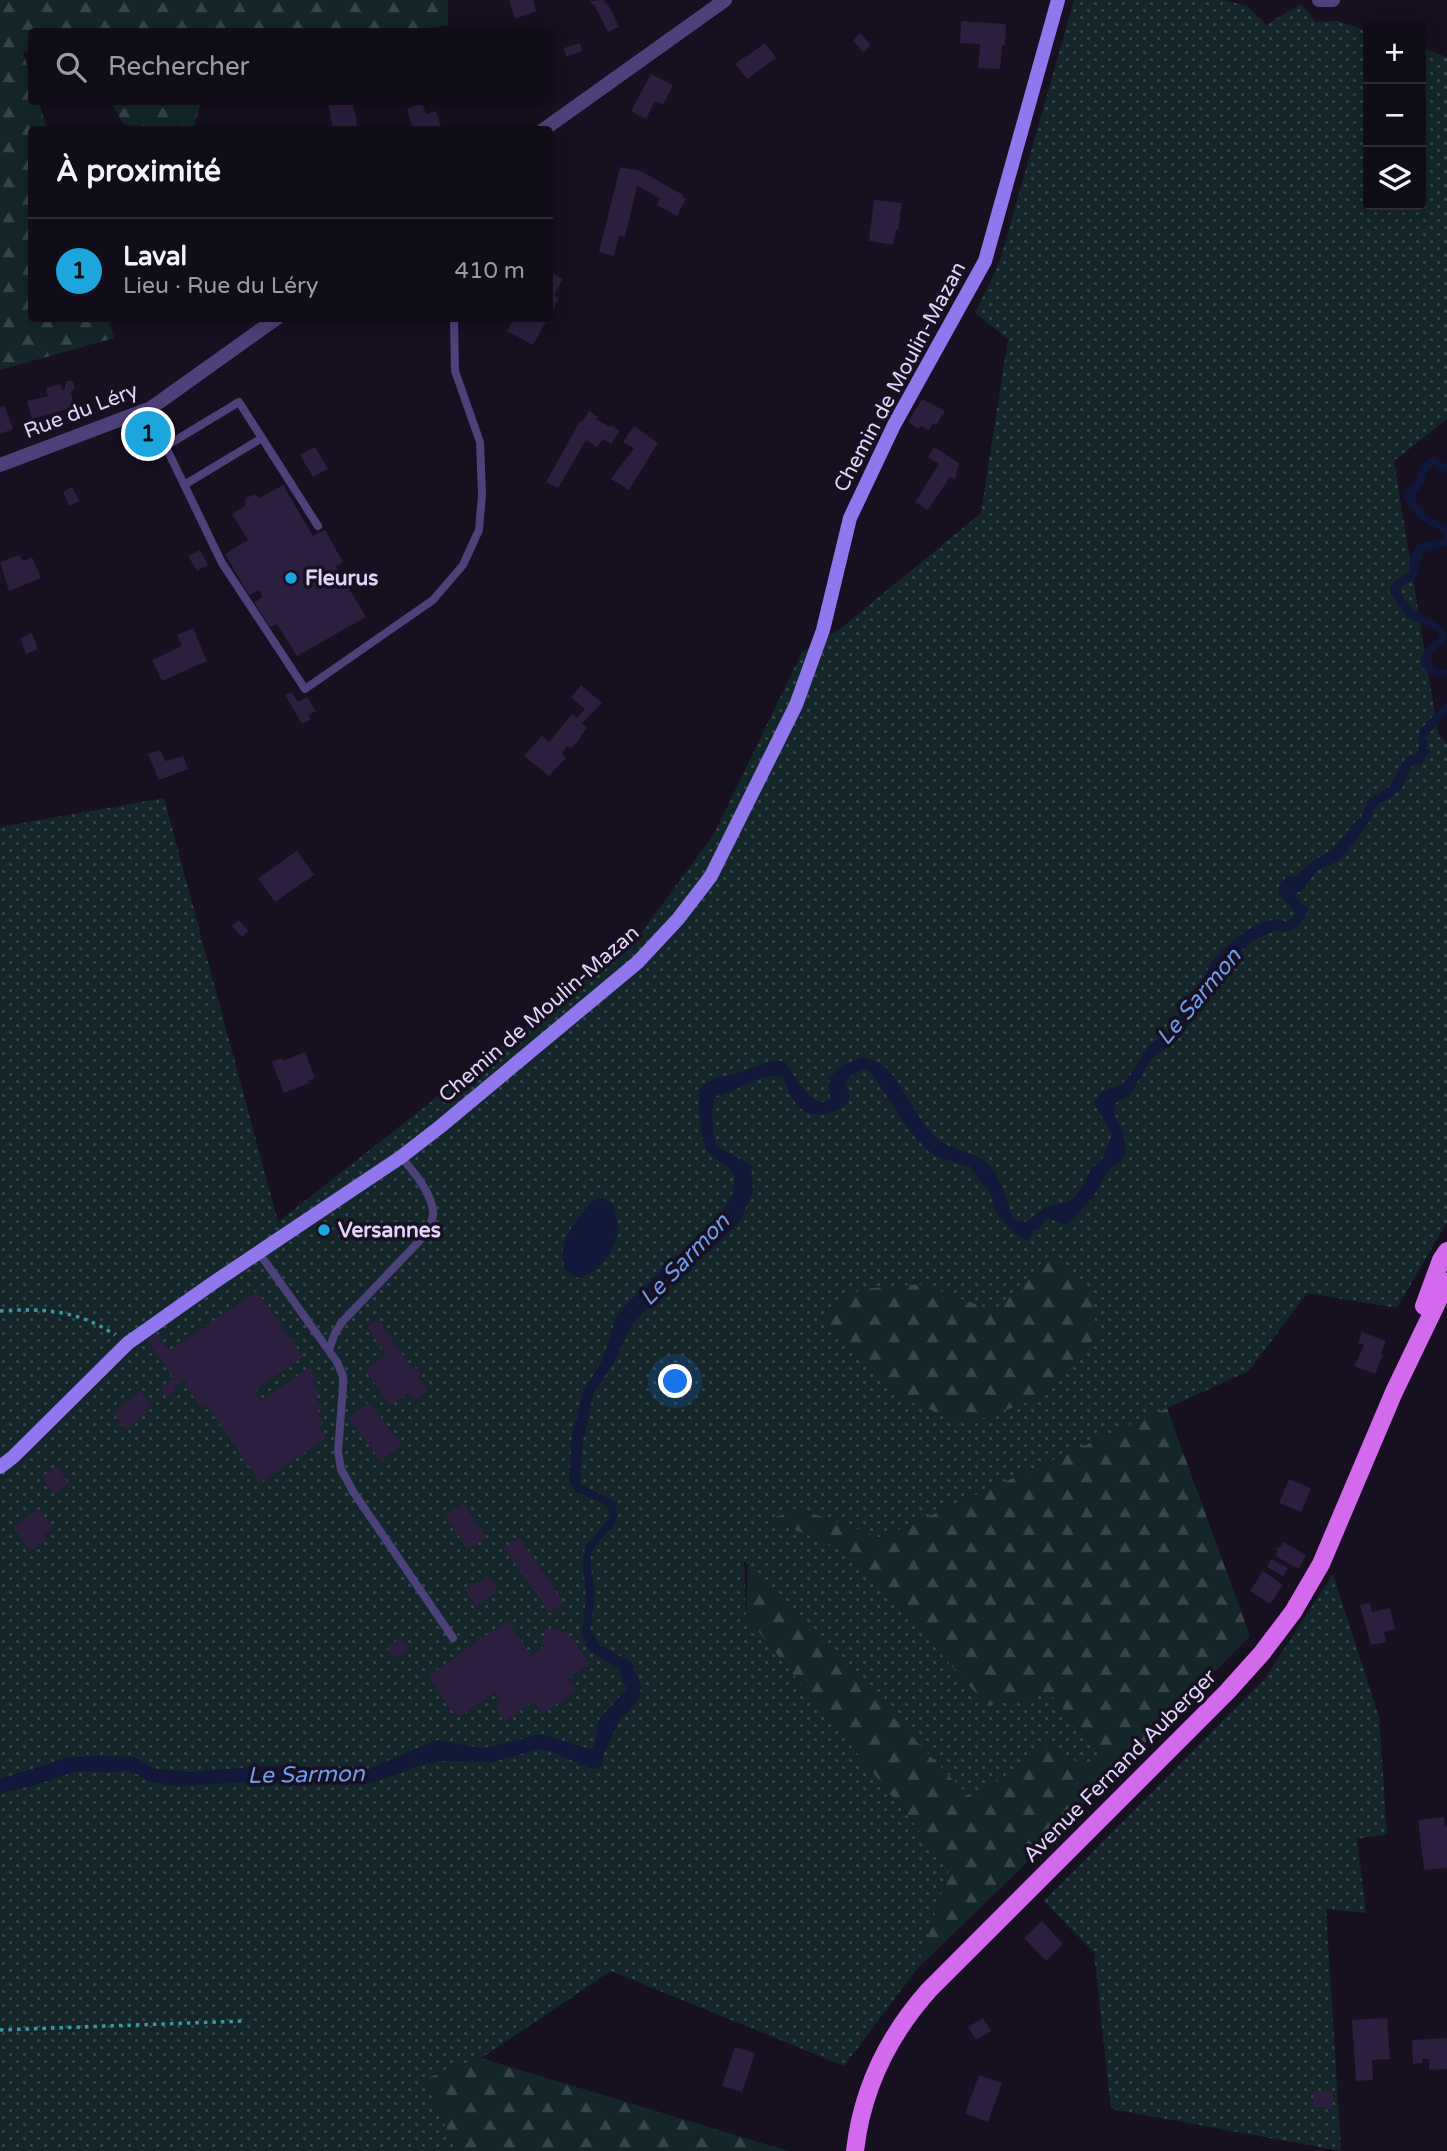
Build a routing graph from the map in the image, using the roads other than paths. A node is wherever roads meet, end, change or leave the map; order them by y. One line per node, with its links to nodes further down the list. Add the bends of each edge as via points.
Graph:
1 (725, 0): 3 (street)
2 (1058, 0): 12 (street, Chemin de Moulin-Mazan, via 985,261 894,425 850,518 823,630 796,705 711,876 638,962)
3 (549, 126)
4 (272, 322): 6 (street, Rue du Léry)
5 (454, 322): 10 (lane, via 455,371 480,442 479,530 463,565 433,600 305,689 222,563)
6 (151, 408): 8 (lane); 9 (street, Rue du Léry)
7 (262, 438): 8 (lane, via 239,402); 10 (lane); 11 (lane)
8 (166, 446): 10 (lane)
9 (0, 465)
10 (184, 485)
11 (318, 526)
12 (401, 1157): 14 (street, Chemin de Moulin-Mazan); 16 (lane, via 418,1176 431,1203 429,1231 342,1322)
13 (1447, 1251): 17 (main road, Avenue Fernand Auberger)
14 (259, 1252): 16 (lane); 18 (street, Chemin de Moulin-Mazan, via 128,1343)
15 (1447, 1282): 17 (main road, Avenue Fernand Auberger)
16 (329, 1350): 19 (lane, via 343,1376 341,1469)
17 (1394, 1392): 20 (main road, Avenue Fernand Auberger, via 1321,1564 1293,1612 1227,1692 909,2012 871,2083)
18 (0, 1467)
19 (453, 1638)
20 (855, 2151)

